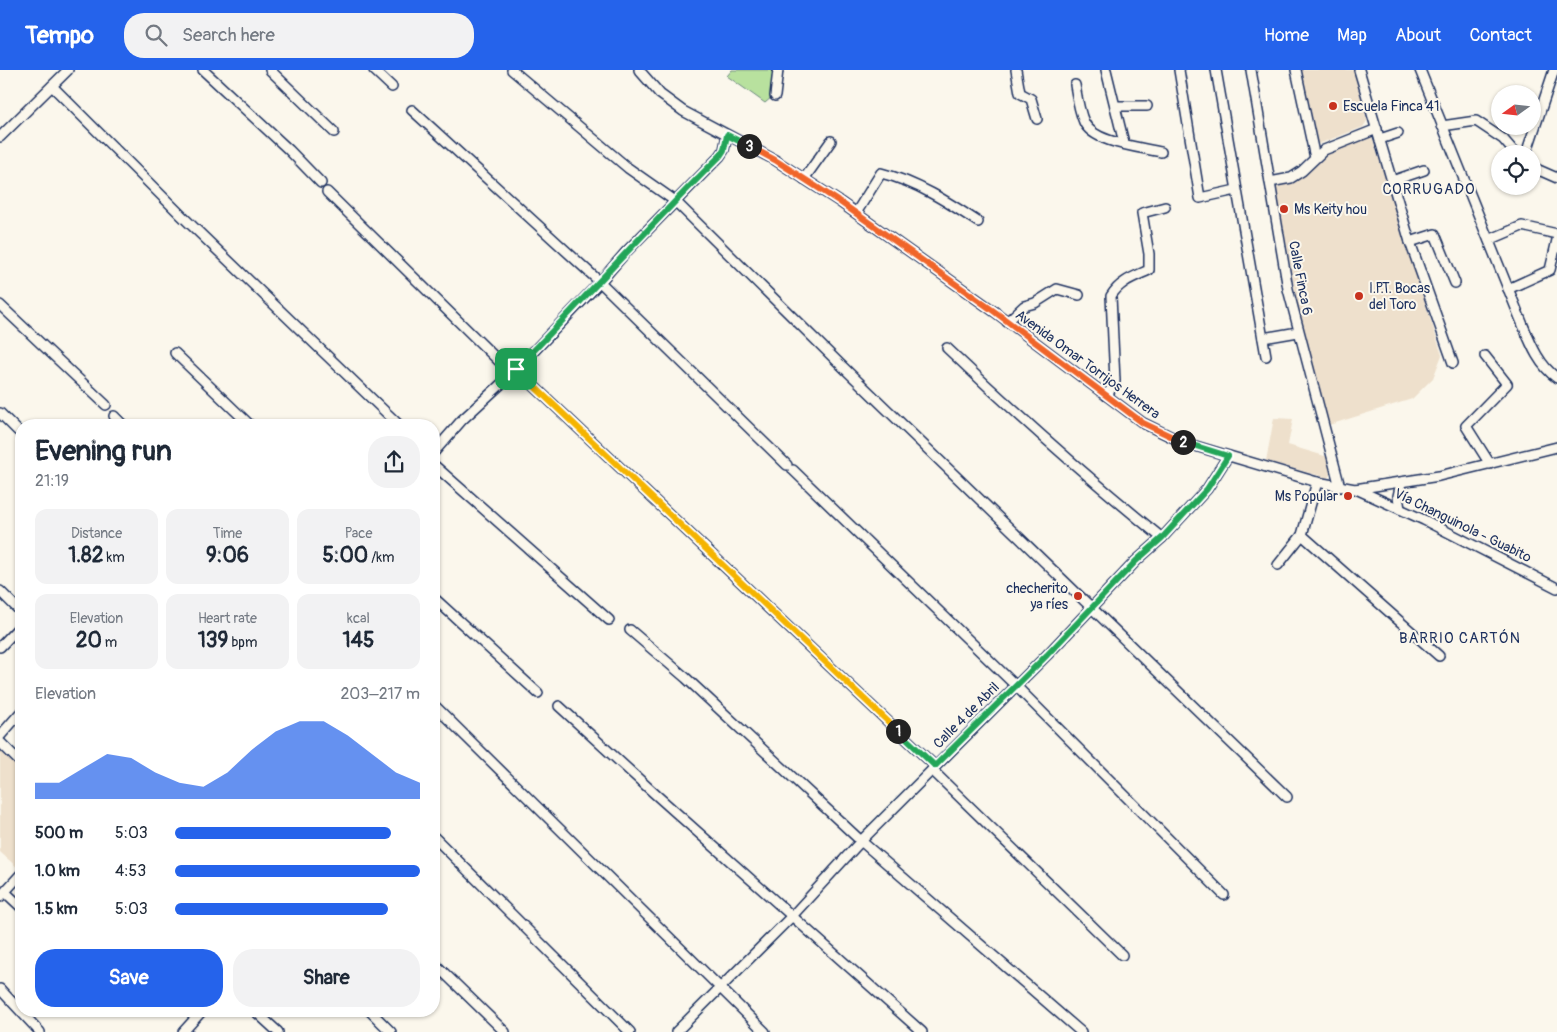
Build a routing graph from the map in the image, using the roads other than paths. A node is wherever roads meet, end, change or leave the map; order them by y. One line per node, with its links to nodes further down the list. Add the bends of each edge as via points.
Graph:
1 (68, 70): 18 (street)
2 (203, 70): 44 (street)
3 (270, 70): 27 (street)
4 (374, 70): 19 (street)
5 (512, 70): 47 (street, via 628,168)
6 (639, 70): 29 (street, Avenida Omar Torrijos Herrera, via 660,94 683,111)
7 (778, 70): 20 (street)
8 (1016, 70): 24 (street, via 1020,93 1031,99)
9 (1106, 70): 21 (street)
10 (1179, 70): 45 (street, via 1200,198)
11 (1216, 70): 45 (street)
12 (1251, 70): 43 (street, Calle Finca 6)
13 (1296, 70): 37 (street)
14 (1359, 70): 26 (street)
15 (1420, 70): 25 (street)
16 (1554, 70): 35 (street)
17 (1074, 84): 33 (street, via 1084,122 1091,133)
18 (52, 86): 30 (street); 76 (street, via 180,215)
19 (392, 88)
20 (775, 96)
21 (1115, 106): 22 (street); 33 (street)
22 (1147, 106)
23 (412, 110): 55 (street)
24 (1036, 120)
25 (1442, 126): 34 (street, via 1476,121); 52 (street)
26 (1377, 129): 31 (street); 37 (street, via 1324,150)
27 (334, 132)
28 (1398, 133): 31 (street)
29 (727, 135): 41 (street, Avenida Omar Torrijos Herrera); 47 (street, via 720,156)
30 (0, 137)
31 (1380, 139): 42 (street)
32 (830, 141): 41 (street)
33 (1124, 143): 36 (street)
34 (1508, 145)
35 (1529, 145)
36 (1161, 152)
37 (1315, 158): 43 (street, via 1291,178)
38 (1424, 170): 42 (street)
39 (1541, 171): 40 (street)
40 (1557, 178)
41 (804, 179): 49 (street, Avenida Omar Torrijos Herrera)
42 (1392, 181): 54 (street)
43 (1270, 182): 61 (street, Calle Finca 6)
44 (321, 183)
45 (1236, 190): 62 (street)
46 (326, 192): 68 (street)
47 (675, 201): 55 (street); 95 (street)
48 (1165, 207): 70 (street, via 1142,213 1149,270 1125,281 1111,296 1115,381)
49 (856, 214): 50 (street, via 881,172 939,196); 60 (street, Avenida Omar Torrijos Herrera)
50 (978, 222)
51 (1557, 234): 52 (street, via 1522,226)
52 (1489, 240): 57 (street)
53 (1557, 240): 57 (street, via 1550,270)
54 (1410, 242): 56 (street, via 1435,234); 67 (street)
55 (600, 282): 68 (street); 101 (street)
56 (1455, 283)
57 (1508, 289): 69 (street, via 1537,355)
58 (1079, 295): 60 (street, via 1057,289 1024,306)
59 (0, 305): 71 (street)
60 (1007, 322): 70 (street, Avenida Omar Torrijos Herrera)
61 (1298, 332): 62 (street); 85 (street, Calle Finca 6)
62 (1263, 338): 65 (street)
63 (947, 348): 89 (street, via 1056,449)
64 (175, 353): 75 (street)
65 (1266, 356)
66 (1485, 356): 81 (street, via 1507,384 1466,426)
67 (1453, 363)
68 (514, 371): 78 (street); 109 (street)
69 (1557, 378)
70 (1107, 396): 80 (street, Avenida Omar Torrijos Herrera, via 1163,434)
71 (106, 405)
72 (0, 413): 77 (street)
73 (114, 416): 74 (street)
74 (117, 419)
75 (244, 419)
76 (393, 419)
77 (15, 428)
78 (440, 445)
79 (1557, 447): 81 (street, Avenida Omar Torrijos Herrera)
80 (1228, 456): 83 (street, Avenida Omar Torrijos Herrera); 89 (street, Calle 4 de Abril, via 1207,489)
81 (1490, 464): 84 (street, Avenida Omar Torrijos Herrera)
82 (440, 470): 96 (street)
83 (1317, 482): 85 (street, Avenida Omar Torrijos Herrera); 88 (street)
84 (1401, 483): 86 (street, Avenida Omar Torrijos Herrera); 87 (street)
85 (1340, 487): 86 (street, Avenida Omar Torrijos Herrera)
86 (1355, 489): 87 (street, Vía Changuinola - Guabito)
87 (1400, 509): 91 (street, Vía Changuinola - Guabito)
88 (1302, 535): 90 (street); 100 (street)
89 (1162, 538): 95 (street, Calle 4 de Abril)
90 (1278, 565)
91 (1557, 588)
92 (0, 592): 94 (street)
93 (440, 604): 102 (street)
94 (15, 606)
95 (1091, 608): 101 (street, Calle 4 de Abril); 110 (street)
96 (609, 620)
97 (630, 630): 111 (street, via 686,678)
98 (15, 631): 99 (street)
99 (0, 647)
100 (1439, 656)
101 (1015, 685): 109 (street, Calle 4 de Abril); 115 (street)
102 (538, 694)
103 (559, 706): 117 (street)
104 (440, 711): 120 (street)
105 (15, 719): 106 (street)
106 (0, 736)
107 (0, 742): 108 (street)
108 (15, 757)
109 (933, 768): 111 (street, Calle 4 de Abril); 118 (street)
110 (1286, 797)
111 (861, 842): 117 (street, Calle 4 de Abril); 136 (street)
112 (440, 843): 132 (street)
113 (15, 881): 114 (street)
114 (2, 895): 116 (street)
115 (1224, 895)
116 (15, 903)
117 (792, 916): 120 (street, Calle 4 de Abril); 135 (street)
118 (1122, 955)
119 (440, 969): 131 (street)
120 (720, 986): 133 (street, Calle 4 de Abril); 134 (street)
121 (0, 989): 122 (street)
122 (15, 1005)
123 (26, 1017): 127 (street)
124 (197, 1017): 128 (street)
125 (262, 1017): 129 (street)
126 (376, 1017): 130 (street)
127 (40, 1032)
128 (183, 1032)
129 (278, 1032)
130 (391, 1032)
131 (504, 1032)
132 (630, 1032)
133 (676, 1032)
134 (765, 1032)
135 (922, 1032)
136 (1082, 1032)

